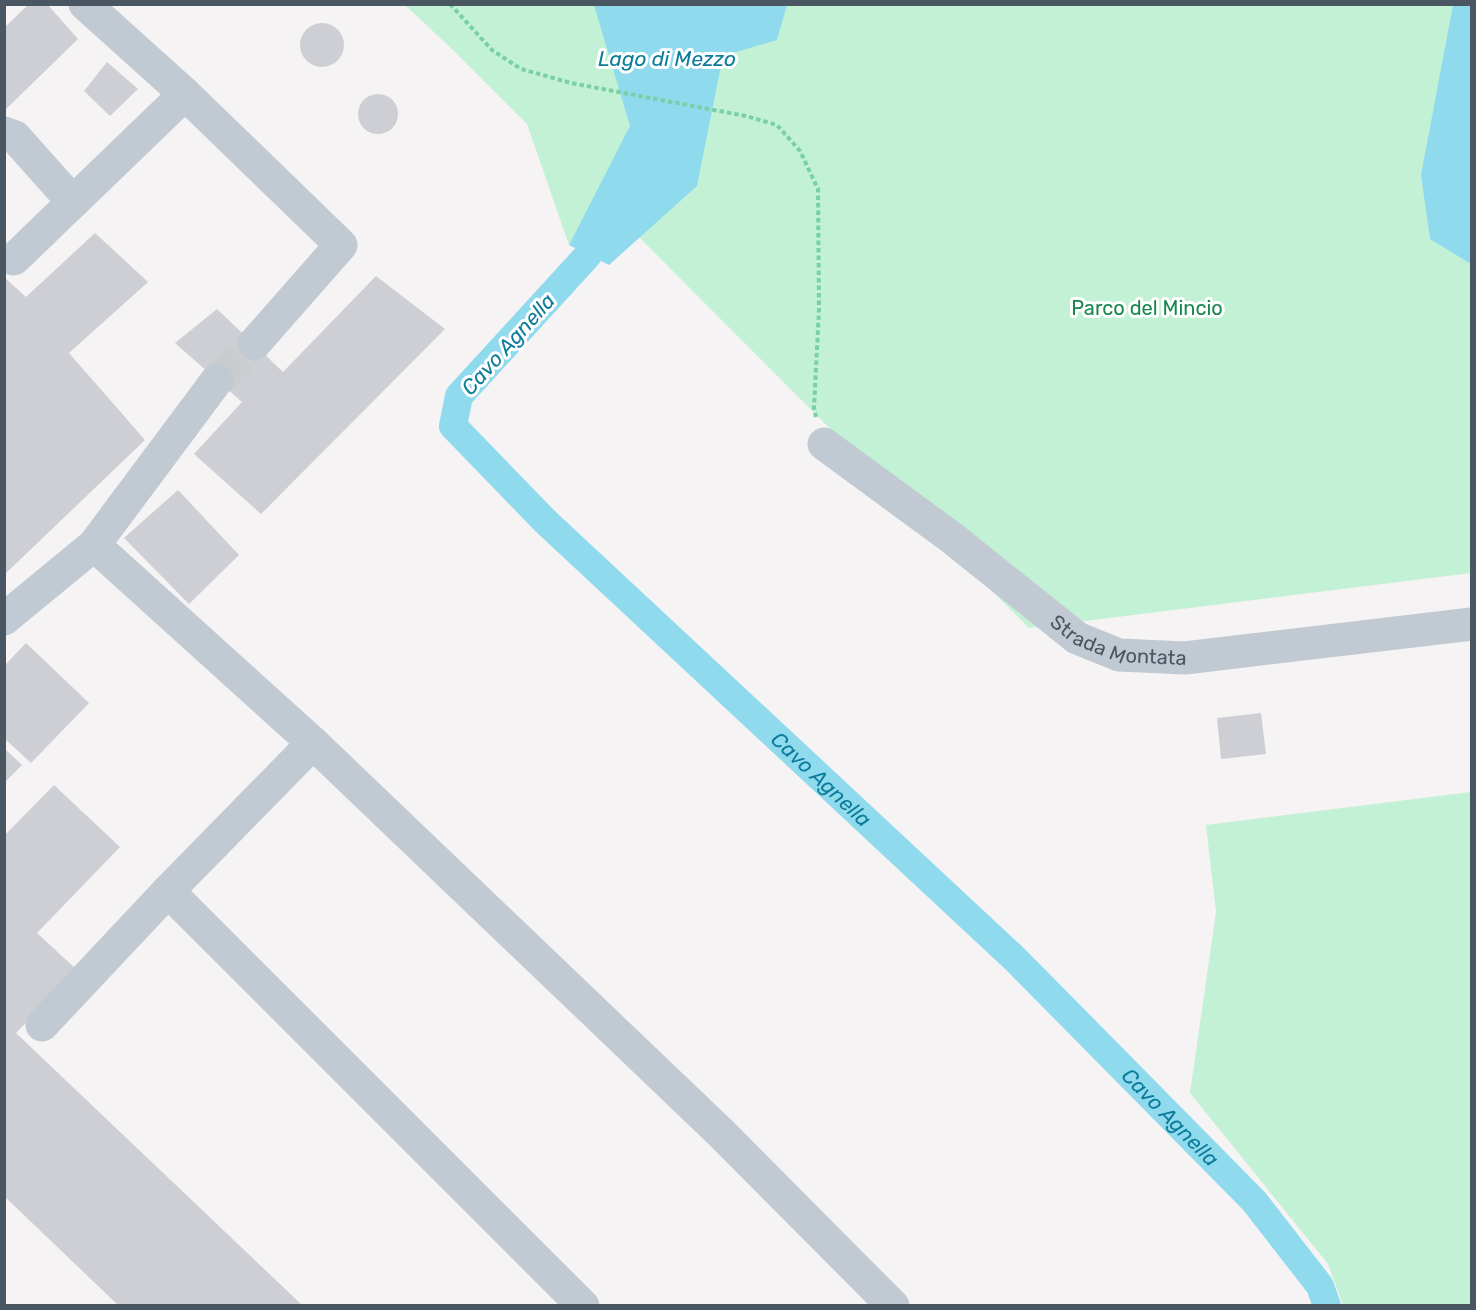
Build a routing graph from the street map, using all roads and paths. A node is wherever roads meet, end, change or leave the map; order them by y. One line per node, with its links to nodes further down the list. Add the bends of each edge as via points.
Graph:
1 (85, 4): 3 (street)
2 (450, 4): 9 (path, via 492,50 521,69 571,83 747,116 777,125 800,151 818,189 819,309 813,408)
3 (185, 94): 5 (street); 7 (street, via 341,245)
4 (4, 133): 5 (street, via 15,137)
5 (73, 202): 6 (street)
6 (14, 259)
7 (254, 344)
8 (217, 380): 10 (street)
9 (824, 444): 12 (street, Strada Montata, via 952,538 1077,638 1119,655 1185,658)
10 (94, 544): 11 (street); 13 (street)
11 (4, 619)
12 (1472, 624)
13 (313, 743): 14 (street); 17 (street, via 721,1133)
14 (168, 891): 15 (street); 16 (street)
15 (42, 1025)
16 (583, 1305)
17 (893, 1305)

